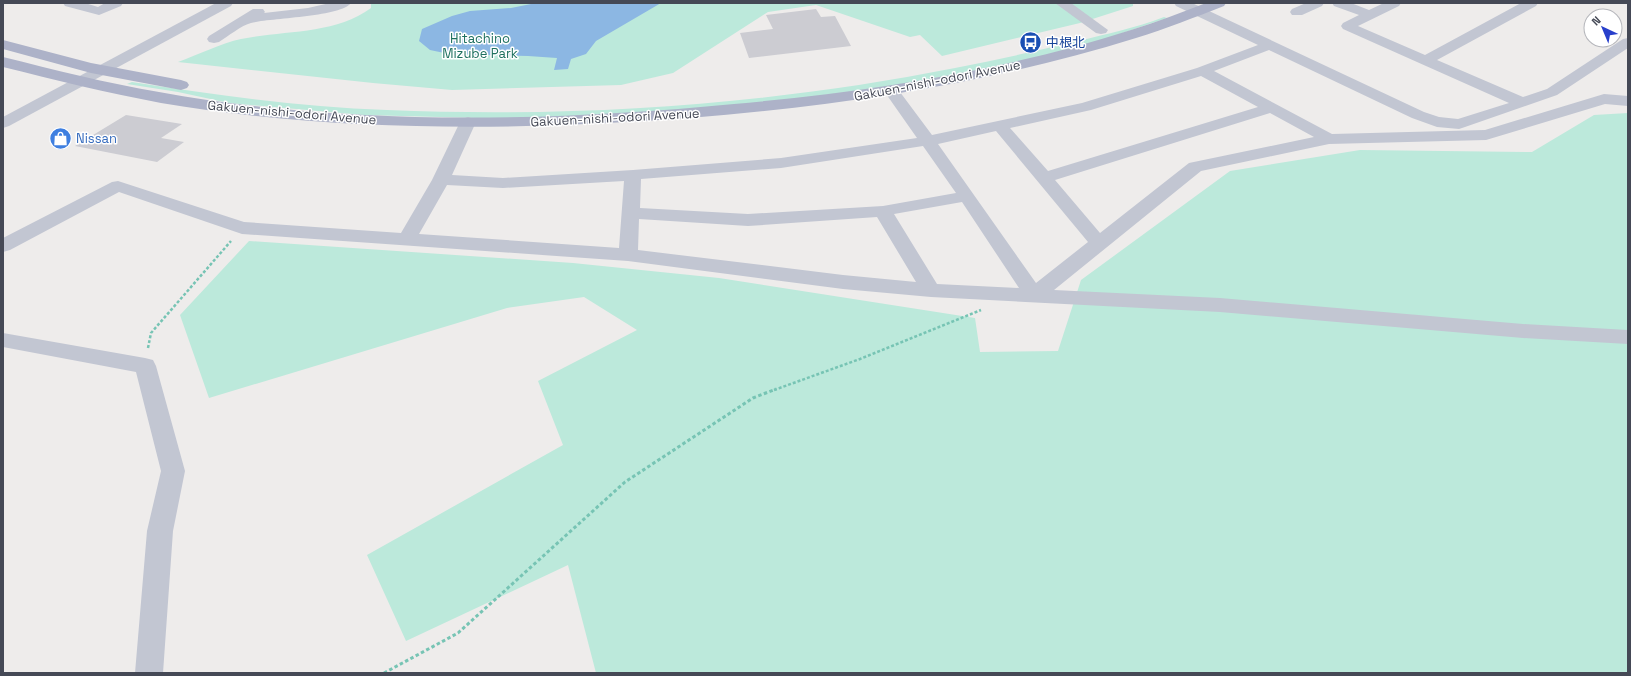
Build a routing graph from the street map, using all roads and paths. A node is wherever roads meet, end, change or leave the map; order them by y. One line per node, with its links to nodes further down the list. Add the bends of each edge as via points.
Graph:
1 (70, 3): 2 (street, via 99,11)
2 (116, 3)
3 (206, 3): 26 (street)
4 (226, 3): 27 (street)
5 (273, 3): 18 (street)
6 (344, 3): 18 (street, via 289,16)
7 (1062, 3): 19 (street)
8 (1181, 3): 14 (main road); 15 (street)
9 (1219, 3): 15 (main road, Gakuen-nishi-odori Avenue)
10 (1317, 3): 16 (street)
11 (1339, 3): 17 (street)
12 (1394, 3): 17 (street)
13 (1531, 3): 24 (street)
14 (1167, 8)
15 (1198, 11): 23 (street); 31 (main road, Gakuen-nishi-odori Avenue, via 1070,53)
16 (1297, 12)
17 (1370, 15): 24 (street, via 1348,26)
18 (247, 19): 20 (street)
19 (1107, 28): 35 (main road, Gakuen-nishi-odori Avenue, via 982,60 884,79 728,98 596,107 480,109)
20 (214, 39)
21 (1628, 42): 32 (street)
22 (3, 44): 26 (main road, Gakuen-nishi-odori Avenue)
23 (1270, 45): 28 (street); 36 (street, via 1437,122 1459,124)
24 (1425, 61): 36 (street)
25 (3, 62): 29 (main road, Gakuen-nishi-odori Avenue)
26 (84, 67): 27 (main road, Gakuen-nishi-odori Avenue); 29 (street)
27 (101, 71): 30 (street); 33 (main road, Gakuen-nishi-odori Avenue, via 162,83)
28 (1202, 71): 38 (street); 42 (street, via 1085,107)
29 (62, 78): 30 (main road, Gakuen-nishi-odori Avenue); 39 (street)
30 (79, 83): 40 (main road, Gakuen-nishi-odori Avenue, via 176,100 276,112); 41 (street)
31 (892, 91): 40 (main road, Gakuen-nishi-odori Avenue, via 734,110 595,120); 44 (street)
32 (1552, 92): 36 (street); 37 (street)
33 (236, 93)
34 (1628, 101): 37 (street, via 1604,100)
35 (344, 103)
36 (1523, 103)
37 (1587, 105): 43 (street, via 1486,135)
38 (1271, 108): 43 (street); 46 (street)
39 (3, 110)
40 (468, 122): 47 (street)
41 (3, 123)
42 (1000, 126): 44 (street); 46 (street)
43 (1329, 139): 53 (street, via 1196,167)
44 (927, 141): 45 (street, via 781,163); 48 (street)
45 (633, 175): 47 (street, via 503,183); 50 (street)
46 (1044, 178): 53 (street)
47 (441, 180): 52 (street)
48 (967, 196): 49 (street); 57 (street)
49 (883, 211): 50 (street, via 748,220); 56 (street)
50 (630, 213): 55 (street)
51 (242, 228): 52 (street); 54 (street, via 118,186); 61 (path, via 151,333)
52 (407, 239): 55 (street)
53 (1100, 243): 57 (street)
54 (3, 246)
55 (628, 256): 56 (street)
56 (931, 290): 57 (street)
57 (1034, 295): 59 (street, via 1220,305 1523,331)
58 (984, 309): 63 (path, via 860,359 753,398 625,482 458,633)
59 (1628, 337)
60 (3, 340): 61 (street)
61 (145, 366): 62 (street, via 173,472 160,531)
62 (149, 673)
63 (384, 673)

